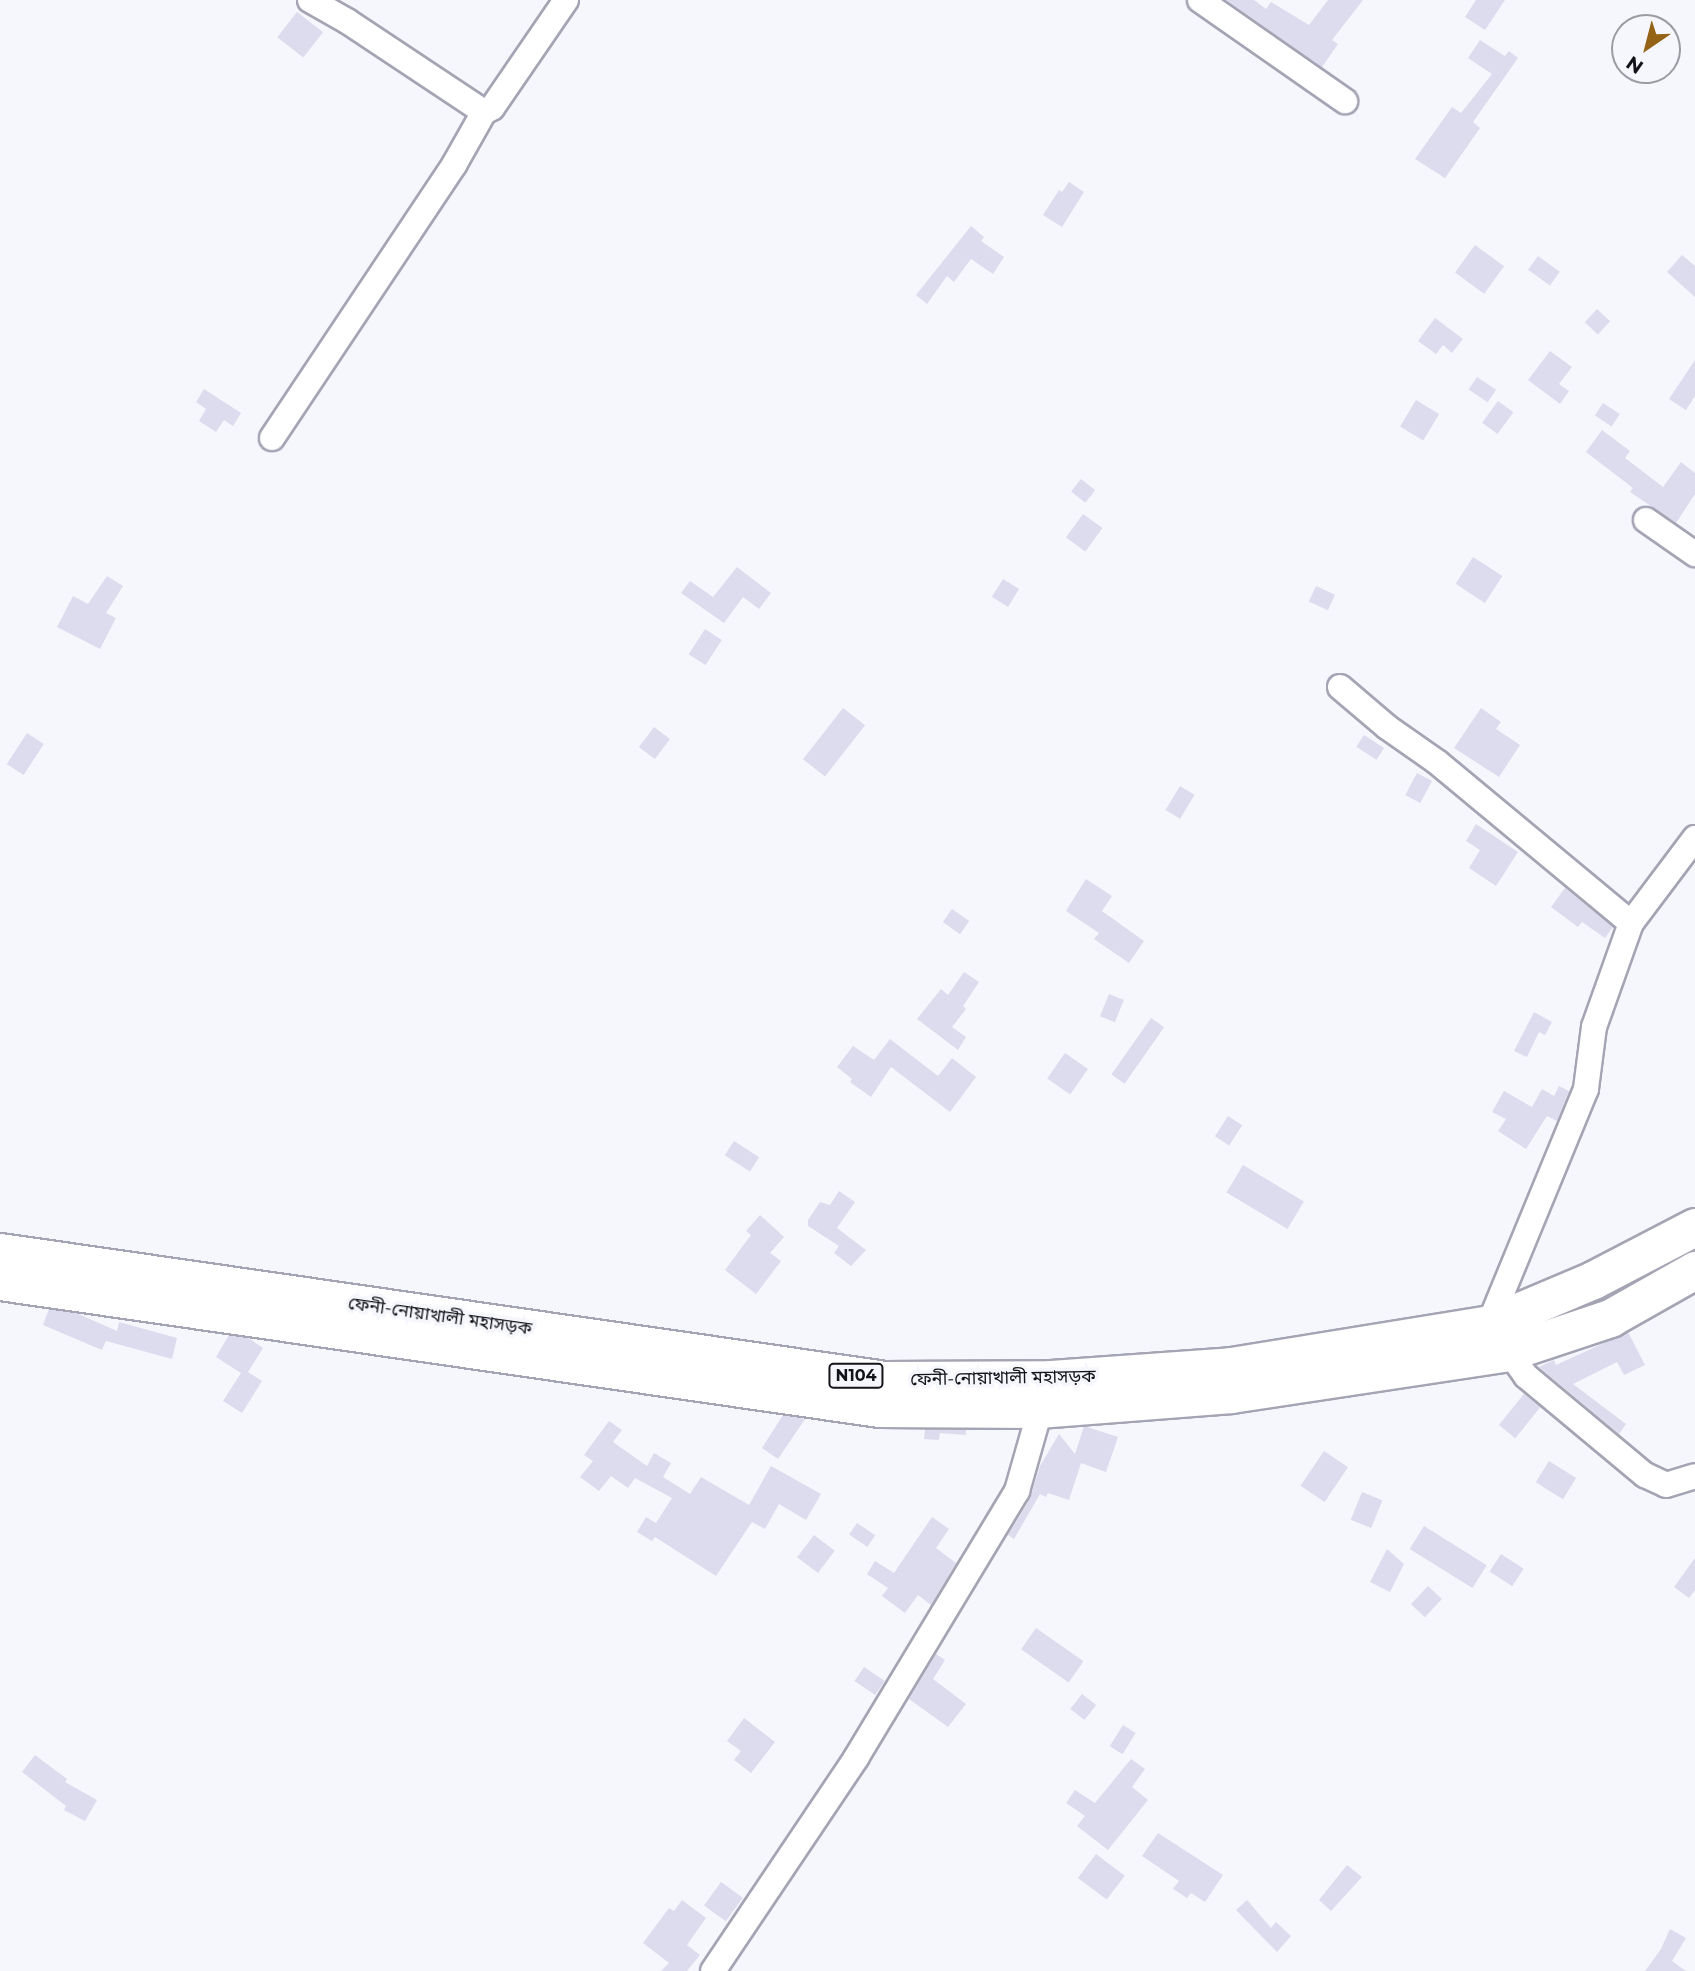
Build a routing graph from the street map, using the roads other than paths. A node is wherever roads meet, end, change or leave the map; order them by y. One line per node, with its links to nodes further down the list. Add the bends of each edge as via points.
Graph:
1 (310, 0): 5 (street)
2 (566, 0): 5 (street, via 492,108)
3 (1200, 0): 4 (street)
4 (1345, 101)
5 (484, 112): 6 (street, via 454,165)
6 (272, 438)
7 (1646, 520): 8 (street)
8 (1695, 554)
9 (1340, 687): 11 (street)
10 (1695, 838): 11 (street)
11 (1631, 923): 16 (street, via 1594,1027 1586,1089)
12 (1695, 1227): 16 (highway, ফেনী-নোয়াখালী মহাসড়ক / N104, via 1593,1280)
13 (0, 1252): 17 (highway, ফেনী-নোয়াখালী মহাসড়ক / N104, via 885,1380)
14 (1695, 1270): 16 (highway, ফেনী-নোয়াখালী মহাসড়ক / N104, via 1610,1318)
15 (0, 1281): 17 (highway, ফেনী-নোয়াখালী মহাসড়ক / N104, via 879,1408)
16 (1499, 1338): 17 (highway, ফেনী-নোয়াখালী মহাসড়ক / N104, via 1231,1366); 18 (street, via 1525,1376 1656,1483 1666,1485)
17 (1045, 1394): 19 (street, via 1017,1491 856,1758)
18 (1695, 1476)
19 (713, 1971)

